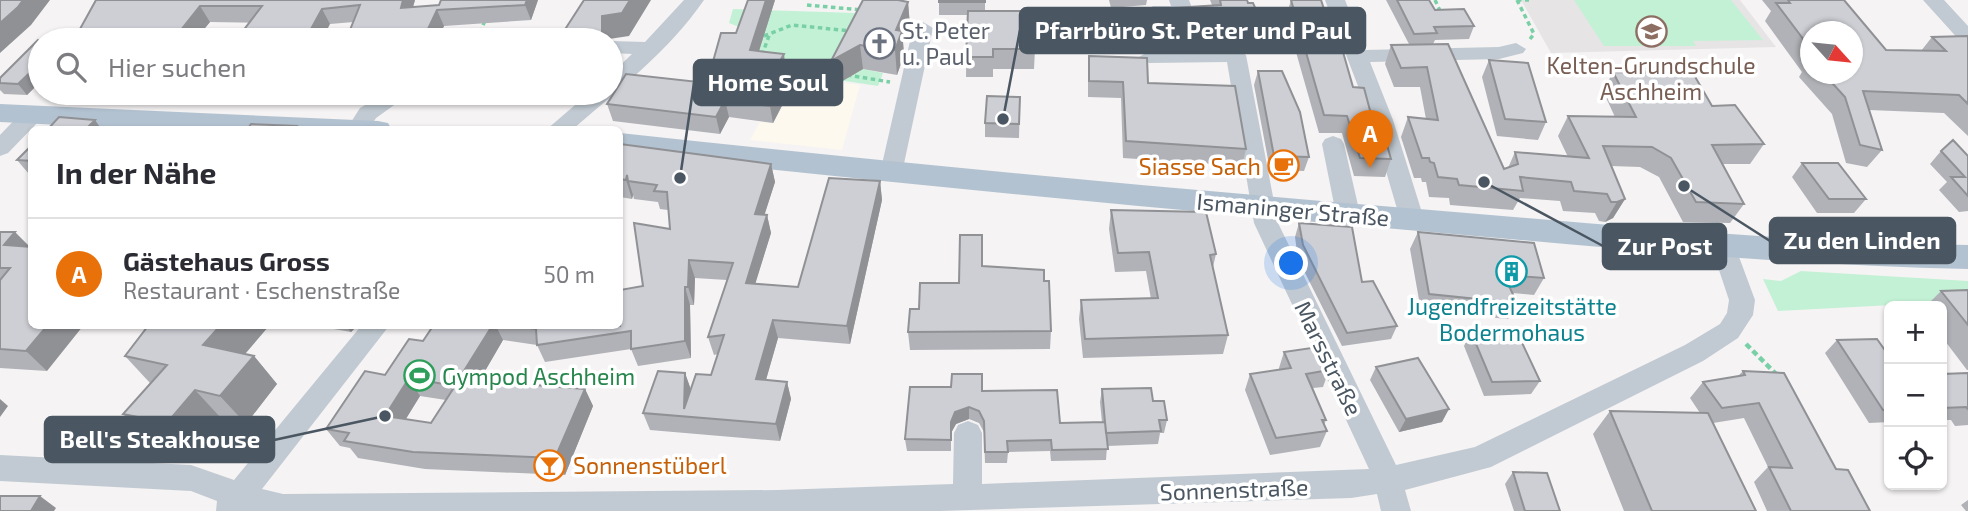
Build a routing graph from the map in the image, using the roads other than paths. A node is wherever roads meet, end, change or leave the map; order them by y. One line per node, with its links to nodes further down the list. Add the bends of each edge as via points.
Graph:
1 (694, 0): 10 (street)
2 (1179, 0): 5 (street, via 1182,11)
3 (1335, 0): 11 (street)
4 (1933, 0): 7 (street)
5 (1149, 13)
6 (923, 28): 24 (street)
7 (1968, 38)
8 (1521, 46): 11 (street, via 1499,53)
9 (623, 48): 10 (street)
10 (651, 49): 13 (street)
11 (1359, 56): 27 (street)
12 (1149, 58): 25 (street, Marsstraße, via 1236,55)
13 (623, 74)
14 (381, 105): 19 (street, via 368,113)
15 (587, 105): 20 (street)
16 (0, 113): 17 (main road)
17 (32, 115): 18 (main road); 23 (street)
18 (295, 126)
19 (367, 126)
20 (562, 126)
21 (623, 143): 24 (main road, Ismaninger Straße)
22 (1333, 144): 26 (street)
23 (0, 148)
24 (891, 173): 25 (main road, Ismaninger Straße)
25 (1261, 206): 26 (main road, Ismaninger Straße); 33 (street, Marsstraße, via 1286,271)
26 (1348, 214): 27 (main road, Ismaninger Straße)
27 (1412, 219): 28 (main road, Ismaninger Straße)
28 (1723, 246): 29 (main road, Ismaninger Straße); 33 (street, Sonnenstraße, via 1742,300 1740,315 1731,328 1694,353 1481,458)
29 (1968, 257)
30 (374, 329): 35 (street)
31 (968, 433): 34 (street)
32 (0, 468): 35 (street, Sonnenstraße, via 191,478 218,486)
33 (1388, 479): 34 (street, Sonnenstraße, via 1351,485); 36 (street, Marsstraße)
34 (967, 497): 35 (street, Sonnenstraße, via 624,505)
35 (231, 504)
36 (1395, 511)

